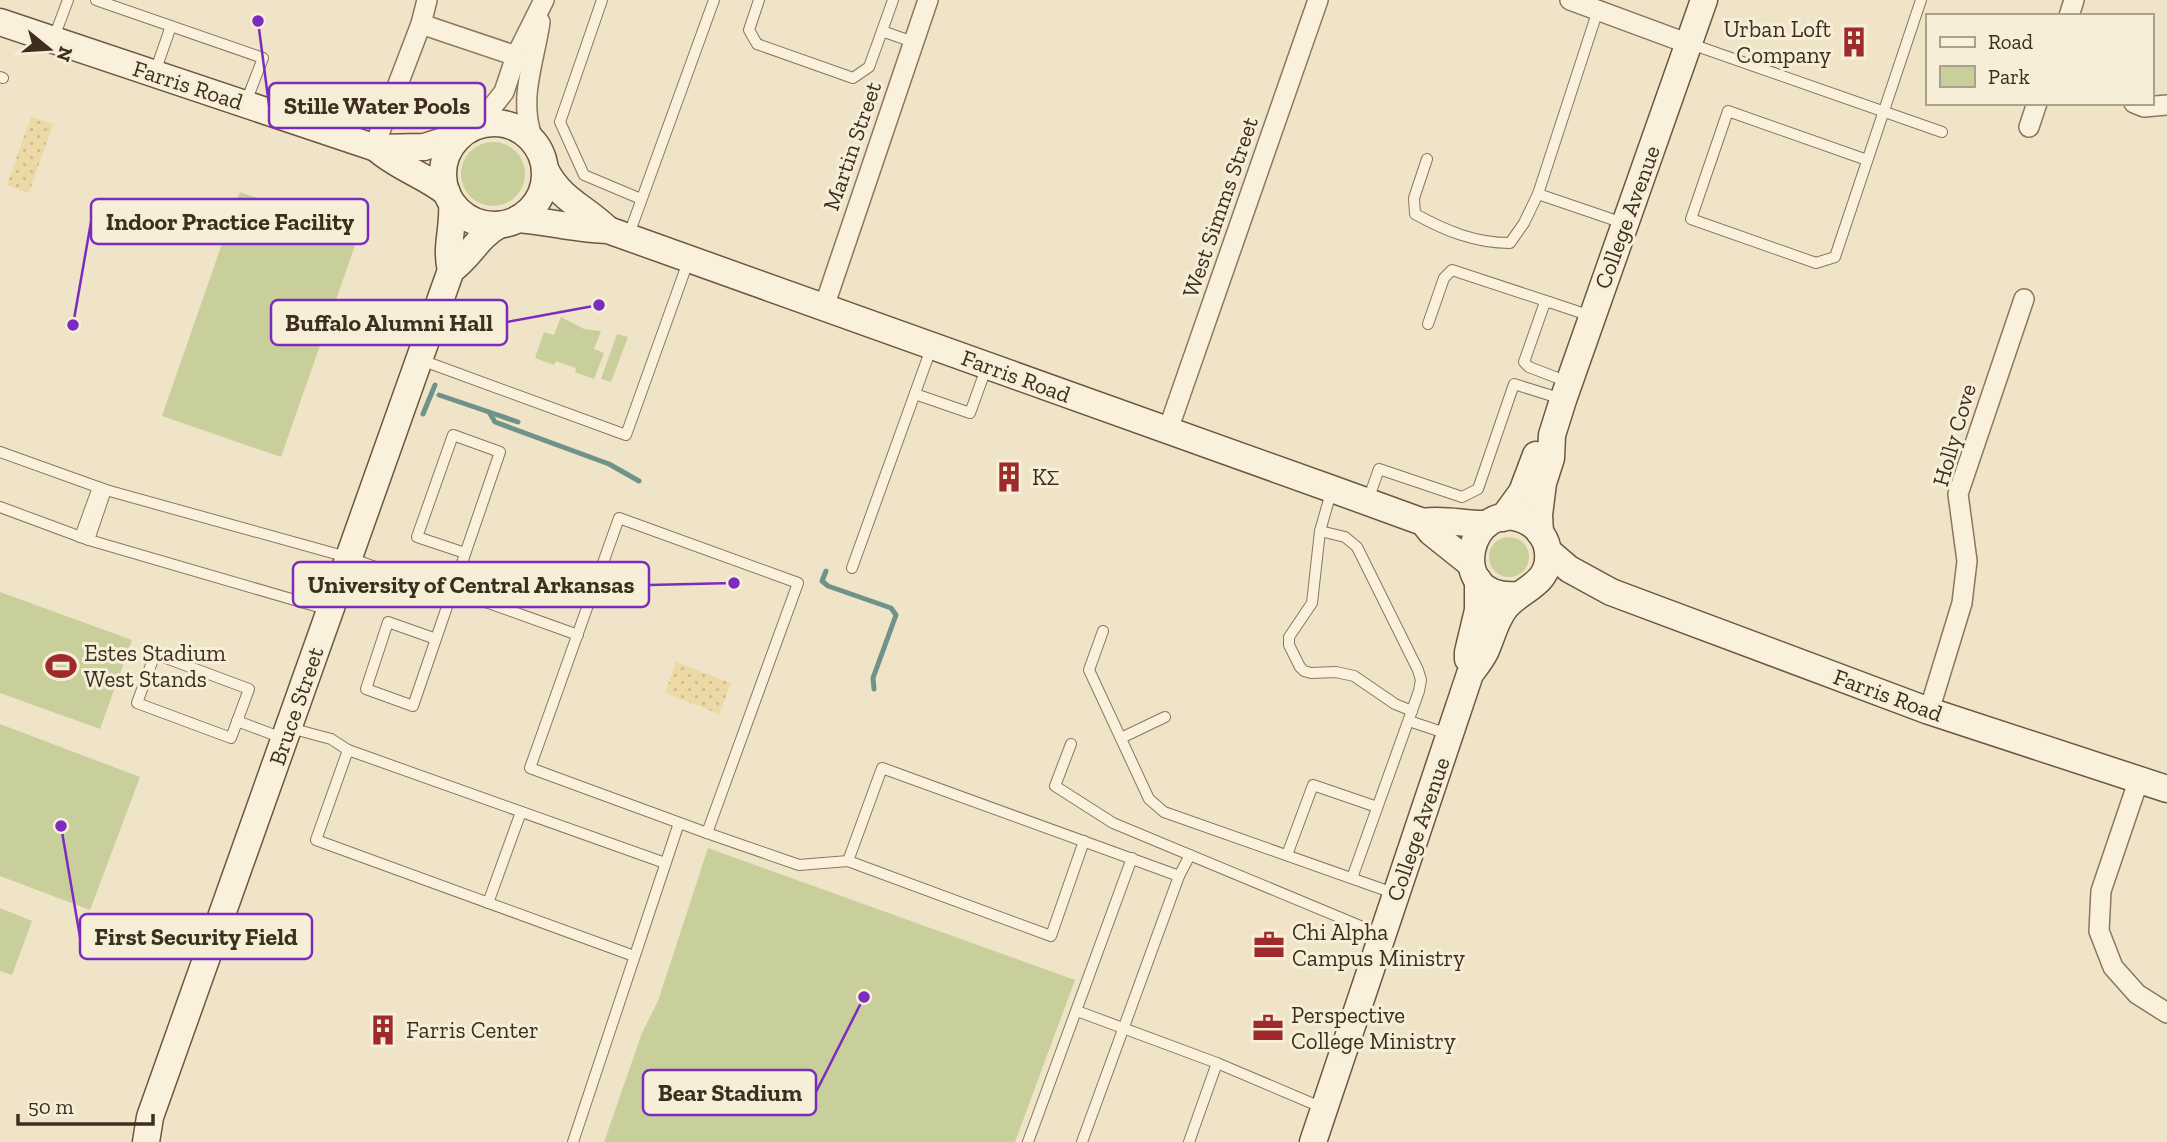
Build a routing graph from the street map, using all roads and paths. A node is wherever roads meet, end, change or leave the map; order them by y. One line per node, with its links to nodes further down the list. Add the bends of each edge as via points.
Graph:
1 (68, 0): 19 (lane)
2 (96, 0): 17 (lane)
3 (427, 0): 16 (street)
4 (602, 0): 39 (lane, via 560,122 584,175)
5 (713, 0): 39 (lane)
6 (759, 0): 18 (lane, via 749,30 757,44 853,78 869,67)
7 (893, 0): 18 (lane)
8 (928, 0): 20 (street, Martin Street)
9 (1318, 0): 55 (street, West Simms Street)
10 (1570, 0): 14 (street)
11 (1704, 0): 21 (street, College Avenue)
12 (1921, 0): 28 (lane)
13 (544, 2): 22 (street); 32 (street, via 525,112)
14 (1598, 10): 21 (street); 37 (lane)
15 (0, 22): 19 (street, Farris Road)
16 (421, 24): 22 (street); 33 (street)
17 (171, 26): 23 (lane); 24 (lane, via 263,58)
18 (882, 31): 20 (lane)
19 (52, 41): 23 (street, Farris Road)
20 (913, 42): 47 (street, Martin Street)
21 (1689, 44): 28 (lane); 41 (street, College Avenue)
22 (516, 56): 30 (street, via 504,92)
23 (154, 74): 24 (street, Farris Road)
24 (246, 103): 33 (street, Farris Road)
25 (2036, 105): 29 (street)
26 (2139, 105): 27 (street)
27 (2167, 105)
28 (1883, 112): 31 (lane); 35 (lane)
29 (2029, 127)
30 (469, 131): 32 (street, via 488,123 509,125); 33 (street, Farris Road, via 424,147); 38 (street, via 447,153 444,163)
31 (1942, 132)
32 (534, 142): 36 (street)
33 (375, 148): 38 (street, Farris Road, via 391,162 426,178)
34 (1427, 159): 37 (lane, via 1414,198 1415,214 1442,229 1485,243 1510,243)
35 (1867, 160): 35 (lane, via 1835,257 1816,263 1691,219 1728,111)
36 (545, 169): 40 (street, via 539,198 526,214); 42 (street, Farris Road, via 559,192)
37 (1538, 194): 41 (lane)
38 (449, 199): 40 (street, via 468,218 488,225); 44 (street, Bruce Street, via 452,233 447,257)
39 (641, 199): 42 (lane)
40 (508, 222): 42 (street, Farris Road, via 556,223); 44 (street, Bruce Street, via 480,237 463,262)
41 (1625, 223): 48 (street, College Avenue)
42 (618, 234): 43 (street, Farris Road)
43 (689, 259): 47 (street, Farris Road); 51 (lane, via 626,435)
44 (451, 270): 51 (street, Bruce Street)
45 (2024, 299): 79 (street, Holly Cove, via 1958,494 1967,561 1962,603)
46 (1549, 302): 48 (lane); 49 (lane, via 1452,270 1444,278); 53 (lane, via 1524,362)
47 (824, 307): 50 (street, Farris Road)
48 (1592, 317): 53 (street, College Avenue)
49 (1428, 324)
50 (932, 346): 52 (street, Farris Road); 54 (lane)
51 (419, 360): 68 (street, Bruce Street)
52 (988, 366): 54 (lane, via 970,413); 55 (street, Farris Road)
53 (1566, 391): 56 (street, College Avenue); 60 (lane, via 1514,384 1478,489 1462,497 1379,469)
54 (915, 394): 69 (lane)
55 (1168, 430): 59 (street, Farris Road)
56 (1552, 435): 62 (street, College Avenue, via 1538,452 1522,492); 66 (street, College Avenue, via 1540,500)
57 (0, 452): 58 (lane)
58 (102, 489): 65 (lane); 68 (lane)
59 (1332, 489): 60 (street, Farris Road); 64 (lane)
60 (1368, 502): 63 (street, Farris Road)
61 (0, 507): 65 (lane)
62 (1495, 521): 63 (street, Farris Road); 66 (street, via 1523,520); 70 (street, via 1475,538 1471,548)
63 (1423, 522): 70 (street, Farris Road)
64 (1320, 531): 80 (lane, via 1345,537 1357,547 1418,670 1421,680); 80 (lane, via 1312,603 1289,637 1289,645 1300,667 1311,673 1354,676)
65 (85, 538): 74 (lane)
66 (1544, 542): 71 (street, via 1544,575); 72 (street, Farris Road, via 1569,569)
67 (465, 553): 67 (lane, via 417,537 453,435 500,452); 73 (lane)
68 (347, 557): 73 (lane); 74 (street, Bruce Street)
69 (852, 568)
70 (1474, 572): 71 (street, via 1485,588 1495,593); 78 (street, College Avenue, via 1478,610 1468,652)
71 (1525, 591): 72 (street, Farris Road, via 1563,587); 78 (street, College Avenue, via 1504,608)
72 (1611, 592): 79 (street, Farris Road)
73 (451, 594): 76 (lane, via 469,596); 77 (lane)
74 (329, 610): 83 (street, Bruce Street)
75 (1103, 631): 85 (lane, via 1089,670)
76 (578, 635): 92 (lane, via 530,768); 93 (lane, via 619,518 798,583)
77 (436, 639): 77 (lane, via 413,706 366,689 388,622)
78 (1470, 674): 84 (street, College Avenue)
79 (1929, 711): 88 (street, Farris Road)
80 (1411, 716): 84 (lane); 90 (lane)
81 (1165, 717): 85 (lane)
82 (237, 721): 82 (lane, via 249,689 155,654 137,703 231,738); 83 (lane)
83 (287, 734): 87 (lane, via 331,739); 112 (street, Bruce Street, via 150,1117)
84 (1450, 735): 102 (street, College Avenue)
85 (1121, 738): 96 (lane, via 1149,799 1164,812)
86 (1071, 744): 95 (lane, via 1055,786 1113,823)
87 (348, 750): 91 (lane); 103 (lane, via 316,841)
88 (2139, 779): 89 (street, Farris Road); 107 (street, via 2101,891 2099,931 2113,967 2137,994)
89 (2167, 789)
90 (1377, 807): 96 (lane, via 1312,785); 101 (lane)
91 (521, 812): 99 (lane); 103 (lane)
92 (679, 823): 93 (lane); 99 (lane)
93 (707, 833): 98 (lane, via 799,865)
94 (1084, 841): 97 (lane); 98 (lane, via 882,768); 98 (lane, via 1051,936)
95 (1190, 855): 100 (lane); 104 (lane)
96 (1286, 855): 101 (lane)
97 (1132, 858): 100 (lane); 106 (lane)
98 (849, 861)
99 (665, 863): 105 (lane)
100 (1179, 876): 108 (lane)
101 (1352, 878): 102 (lane)
102 (1396, 894): 104 (street, College Avenue)
103 (488, 903): 105 (lane)
104 (1382, 935): 110 (street, College Avenue)
105 (634, 956): 113 (lane)
106 (1077, 1011): 108 (lane); 114 (lane)
107 (2167, 1013)
108 (1123, 1027): 109 (lane); 111 (lane)
109 (1217, 1063): 110 (lane); 115 (lane)
110 (1324, 1108): 116 (street, College Avenue)
111 (1087, 1141)
112 (146, 1142)
113 (573, 1142)
114 (1028, 1142)
115 (1189, 1142)
116 (1312, 1142)

